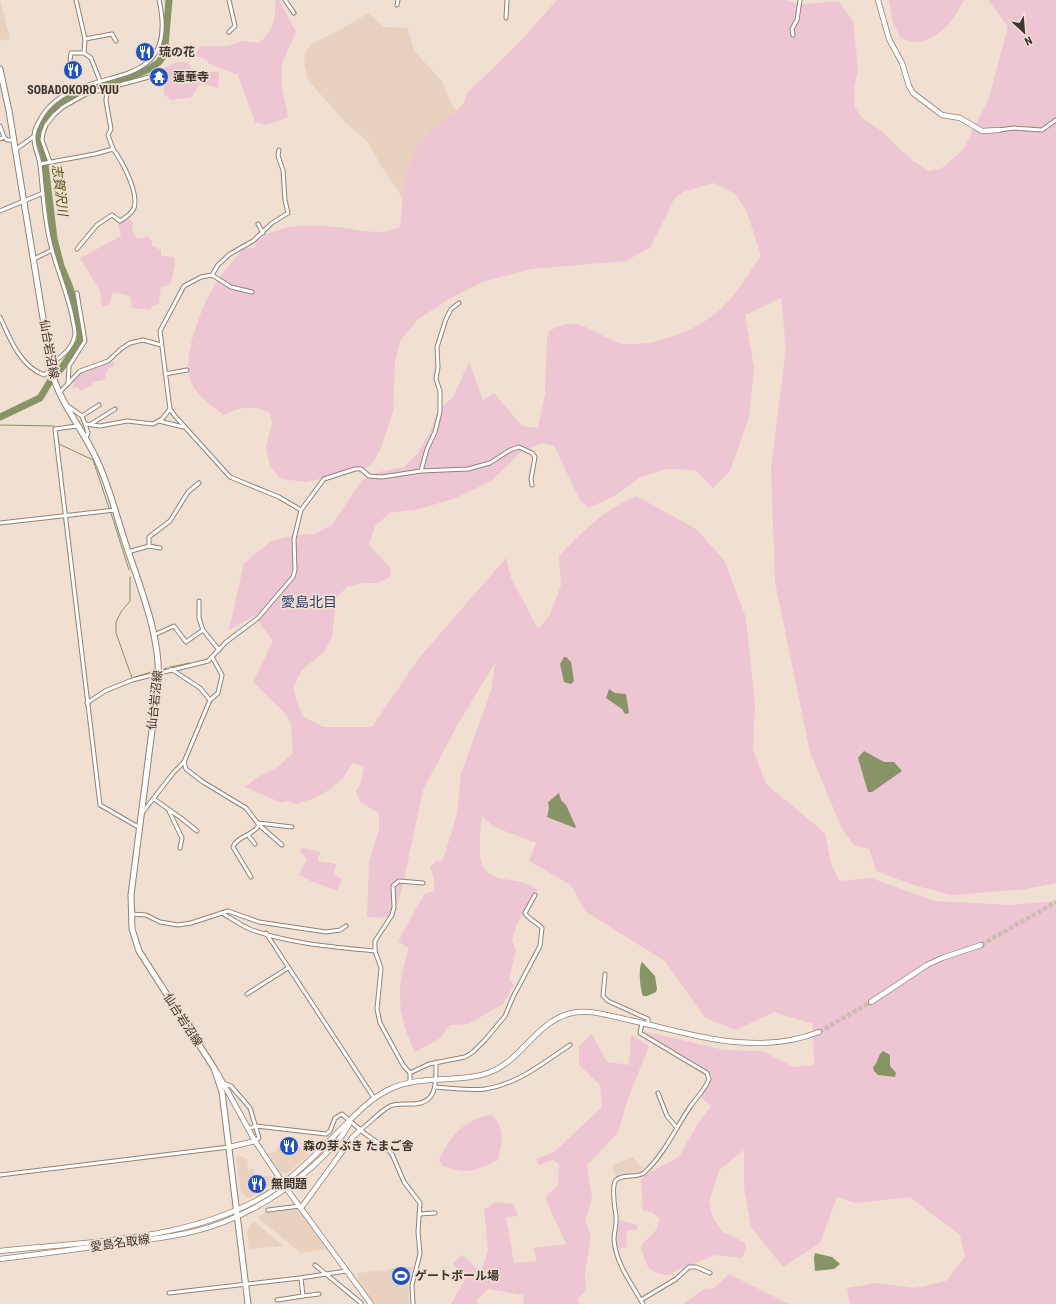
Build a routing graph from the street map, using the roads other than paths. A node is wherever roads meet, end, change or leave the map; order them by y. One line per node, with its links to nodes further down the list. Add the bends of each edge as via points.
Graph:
1 (76, 0): 14 (street)
2 (159, 0): 20 (street, via 162,32 154,57 140,68)
3 (229, 0): 12 (street, via 235,26)
4 (285, 0): 10 (street)
5 (398, 0): 9 (street)
6 (507, 0): 11 (street)
7 (800, 0): 13 (street, via 797,20 792,29)
8 (878, 0): 24 (street, via 889,39 902,63 913,93 942,115 960,118 982,131)
9 (397, 5)
10 (294, 13)
11 (506, 18)
12 (229, 32)
13 (793, 36)
14 (85, 39): 15 (street, via 112,34); 16 (street)
15 (116, 41)
16 (84, 53): 17 (street, via 71,53); 20 (street, via 91,58)
17 (70, 60)
18 (0, 69): 28 (main road, 仙台岩沼線)
19 (149, 77): 21 (street)
20 (100, 81): 26 (street, via 73,91 52,104 39,122)
21 (107, 89): 29 (street, via 106,101 112,129 108,135); 32 (street, via 86,94 75,100 58,111 46,125 42,140)
22 (1056, 120): 24 (street, via 1042,130)
23 (0, 126): 25 (street)
24 (999, 130)
25 (3, 135): 27 (street); 28 (street, via 7,140)
26 (33, 137): 30 (street); 33 (street)
27 (0, 139)
28 (14, 140): 30 (main road, 仙台岩沼線)
29 (113, 149): 32 (street); 39 (street, via 129,177 134,208 123,220 118,220 112,215 97,225)
30 (15, 150): 35 (main road, 仙台岩沼線)
31 (279, 150): 38 (street, via 285,200 289,212 272,223)
32 (49, 163): 33 (street)
33 (40, 164): 34 (street)
34 (43, 193): 35 (street); 40 (street)
35 (24, 201): 36 (street); 41 (main road, 仙台岩沼線)
36 (0, 211)
37 (258, 224): 38 (street)
38 (263, 233): 42 (street, via 230,254)
39 (77, 249)
40 (52, 250): 41 (street); 48 (street, via 67,293 75,333 64,355)
41 (34, 259): 48 (main road, 仙台岩沼線)
42 (212, 275): 43 (street, via 231,287); 47 (street, via 201,277 184,286 160,331)
43 (252, 292)
44 (77, 294): 51 (street, via 85,341 69,366)
45 (459, 303): 64 (street, via 451,309 446,319 437,347 436,379 440,391 440,412)
46 (0, 317): 48 (street, via 22,358 38,373 44,375)
47 (161, 345): 50 (street); 51 (street, via 143,340 130,343 108,361 80,371)
48 (52, 368): 52 (main road, 仙台岩沼線)
49 (187, 370): 50 (street)
50 (165, 374): 55 (street)
51 (68, 384): 52 (street)
52 (59, 392): 53 (main road, 仙台岩沼線)
53 (64, 403): 57 (street); 61 (main road, 仙台岩沼線)
54 (99, 405): 57 (street)
55 (170, 409): 58 (street); 62 (street)
56 (115, 410): 60 (street)
57 (82, 416): 59 (street)
58 (159, 422): 60 (street, via 153,424 127,421 100,426); 62 (street)
59 (85, 424): 60 (street); 63 (street, via 88,433)
60 (91, 424)
61 (77, 426): 63 (main road, 仙台岩沼線); 69 (street, via 55,429)
62 (185, 428): 68 (street, via 230,477 279,496)
63 (85, 439): 67 (main road, 仙台岩沼線, via 101,467)
64 (421, 470): 66 (street, via 468,469 490,463 519,447 535,457); 68 (street, via 382,477 369,476 361,469 341,473 319,484)
65 (198, 483): 71 (street, via 188,492 170,521 150,537)
66 (532, 485)
67 (115, 510): 69 (street); 73 (main road, 仙台岩沼線)
68 (301, 510): 77 (street, via 294,539 293,577 258,618 239,631)
69 (65, 515): 70 (street); 82 (street)
70 (0, 523)
71 (149, 546): 72 (street); 73 (street)
72 (160, 548)
73 (128, 552): 76 (main road, 仙台岩沼線)
74 (199, 601): 75 (street, via 199,618)
75 (203, 630): 76 (street, via 186,642 174,626); 77 (street)
76 (154, 635): 80 (main road, 仙台岩沼線)
77 (219, 650): 78 (street)
78 (212, 657): 79 (street, via 203,664); 81 (street, via 222,675 218,693)
79 (171, 669): 80 (street); 81 (street, via 200,688)
80 (159, 672): 82 (street, via 117,686); 86 (main road, 仙台岩沼線)
81 (210, 700): 83 (street)
82 (87, 703): 89 (street, via 100,805)
83 (184, 762): 84 (street); 87 (street, via 186,769 203,782 246,808)
84 (154, 799): 85 (street); 86 (street)
85 (169, 811): 90 (street); 94 (street, via 182,838)
86 (142, 813): 89 (main road, 仙台岩沼線)
87 (258, 824): 88 (street); 91 (street); 93 (street)
88 (292, 827)
89 (140, 828): 99 (main road, 仙台岩沼線)
90 (197, 831)
91 (248, 835): 92 (street); 95 (street, via 235,842 233,847)
92 (255, 844)
93 (282, 845)
94 (180, 848)
95 (251, 877)
96 (423, 883): 103 (street, via 399,881 393,886 392,915 375,941)
97 (535, 895): 112 (street, via 525,913 527,918 542,928 540,946 505,1016 473,1052 458,1060)
98 (222, 913): 99 (street, via 178,924 160,922 146,915); 100 (street, via 228,911 259,922 326,932 340,930); 101 (street, via 251,929)
99 (130, 914): 115 (main road, 仙台岩沼線, via 139,951)
100 (346, 926)
101 (266, 933): 103 (street, via 316,945); 104 (street)
102 (981, 945): 107 (street, via 926,965)
103 (375, 951): 113 (street, via 381,968 377,1009 380,1023)
104 (288, 968): 106 (street); 119 (street)
105 (605, 974): 109 (street, via 603,996 648,1019)
106 (247, 994)
107 (871, 1002)
108 (642, 1023): 109 (street); 114 (street, via 597,1013 572,1013 550,1023 508,1061 493,1071 476,1076); 122 (street, via 640,1033 709,1076 707,1084)
109 (648, 1024): 110 (street, via 743,1044 792,1040)
110 (818, 1032)
111 (570, 1046): 117 (street, via 521,1078 501,1086 484,1089)
112 (436, 1062): 113 (street); 114 (street)
113 (410, 1074): 116 (street)
114 (436, 1079): 116 (street); 117 (street)
115 (222, 1082): 121 (street, via 231,1086 250,1108); 123 (street); 126 (main road, 仙台岩沼線)
116 (410, 1082): 119 (street, via 390,1088)
117 (435, 1087): 124 (street, via 426,1100 390,1106)
118 (658, 1093): 122 (street, via 667,1116)
119 (374, 1098): 120 (street)
120 (350, 1120): 121 (street, via 342,1114 338,1115 333,1120 330,1131 323,1134); 124 (street); 128 (street, 愛島名取線, via 315,1156); 129 (street, 愛島名取線, via 347,1128 325,1154)
121 (256, 1126): 123 (street); 125 (street, via 258,1138)
122 (677, 1128): 148 (street, via 666,1147 644,1173 619,1179 615,1184 616,1250 626,1276)
123 (248, 1129): 125 (street)
124 (360, 1130): 130 (street); 134 (street, via 392,1154 404,1182 419,1201)
125 (255, 1141): 126 (street); 128 (street)
126 (230, 1147): 127 (street); 131 (main road, 仙台岩沼線)
127 (0, 1175)
128 (283, 1183): 131 (street, 愛島名取線)
129 (286, 1188): 130 (street); 135 (street, 愛島名取線)
130 (300, 1207): 132 (street); 139 (street)
131 (237, 1210): 135 (main road, 仙台岩沼線); 136 (street, 愛島名取線, via 166,1232)
132 (268, 1210)
133 (435, 1213): 134 (street)
134 (419, 1214): 152 (street, via 420,1254 412,1285)
135 (238, 1216): 137 (street, 愛島名取線, via 203,1230 179,1235); 143 (main road, 仙台岩沼線)
136 (0, 1251)
137 (0, 1259)
138 (315, 1265): 141 (street)
139 (346, 1271): 141 (street); 151 (street)
140 (710, 1273): 148 (street, via 696,1267 688,1268)
141 (326, 1274): 142 (street); 149 (street)
142 (301, 1278): 143 (street); 146 (street)
143 (246, 1285): 144 (street); 150 (main road, 仙台岩沼線)
144 (169, 1294)
145 (319, 1294): 146 (street)
146 (303, 1296): 147 (street)
147 (277, 1300)
148 (642, 1302)
149 (360, 1303): 151 (street)
150 (248, 1304)
151 (371, 1304)
152 (413, 1304)

